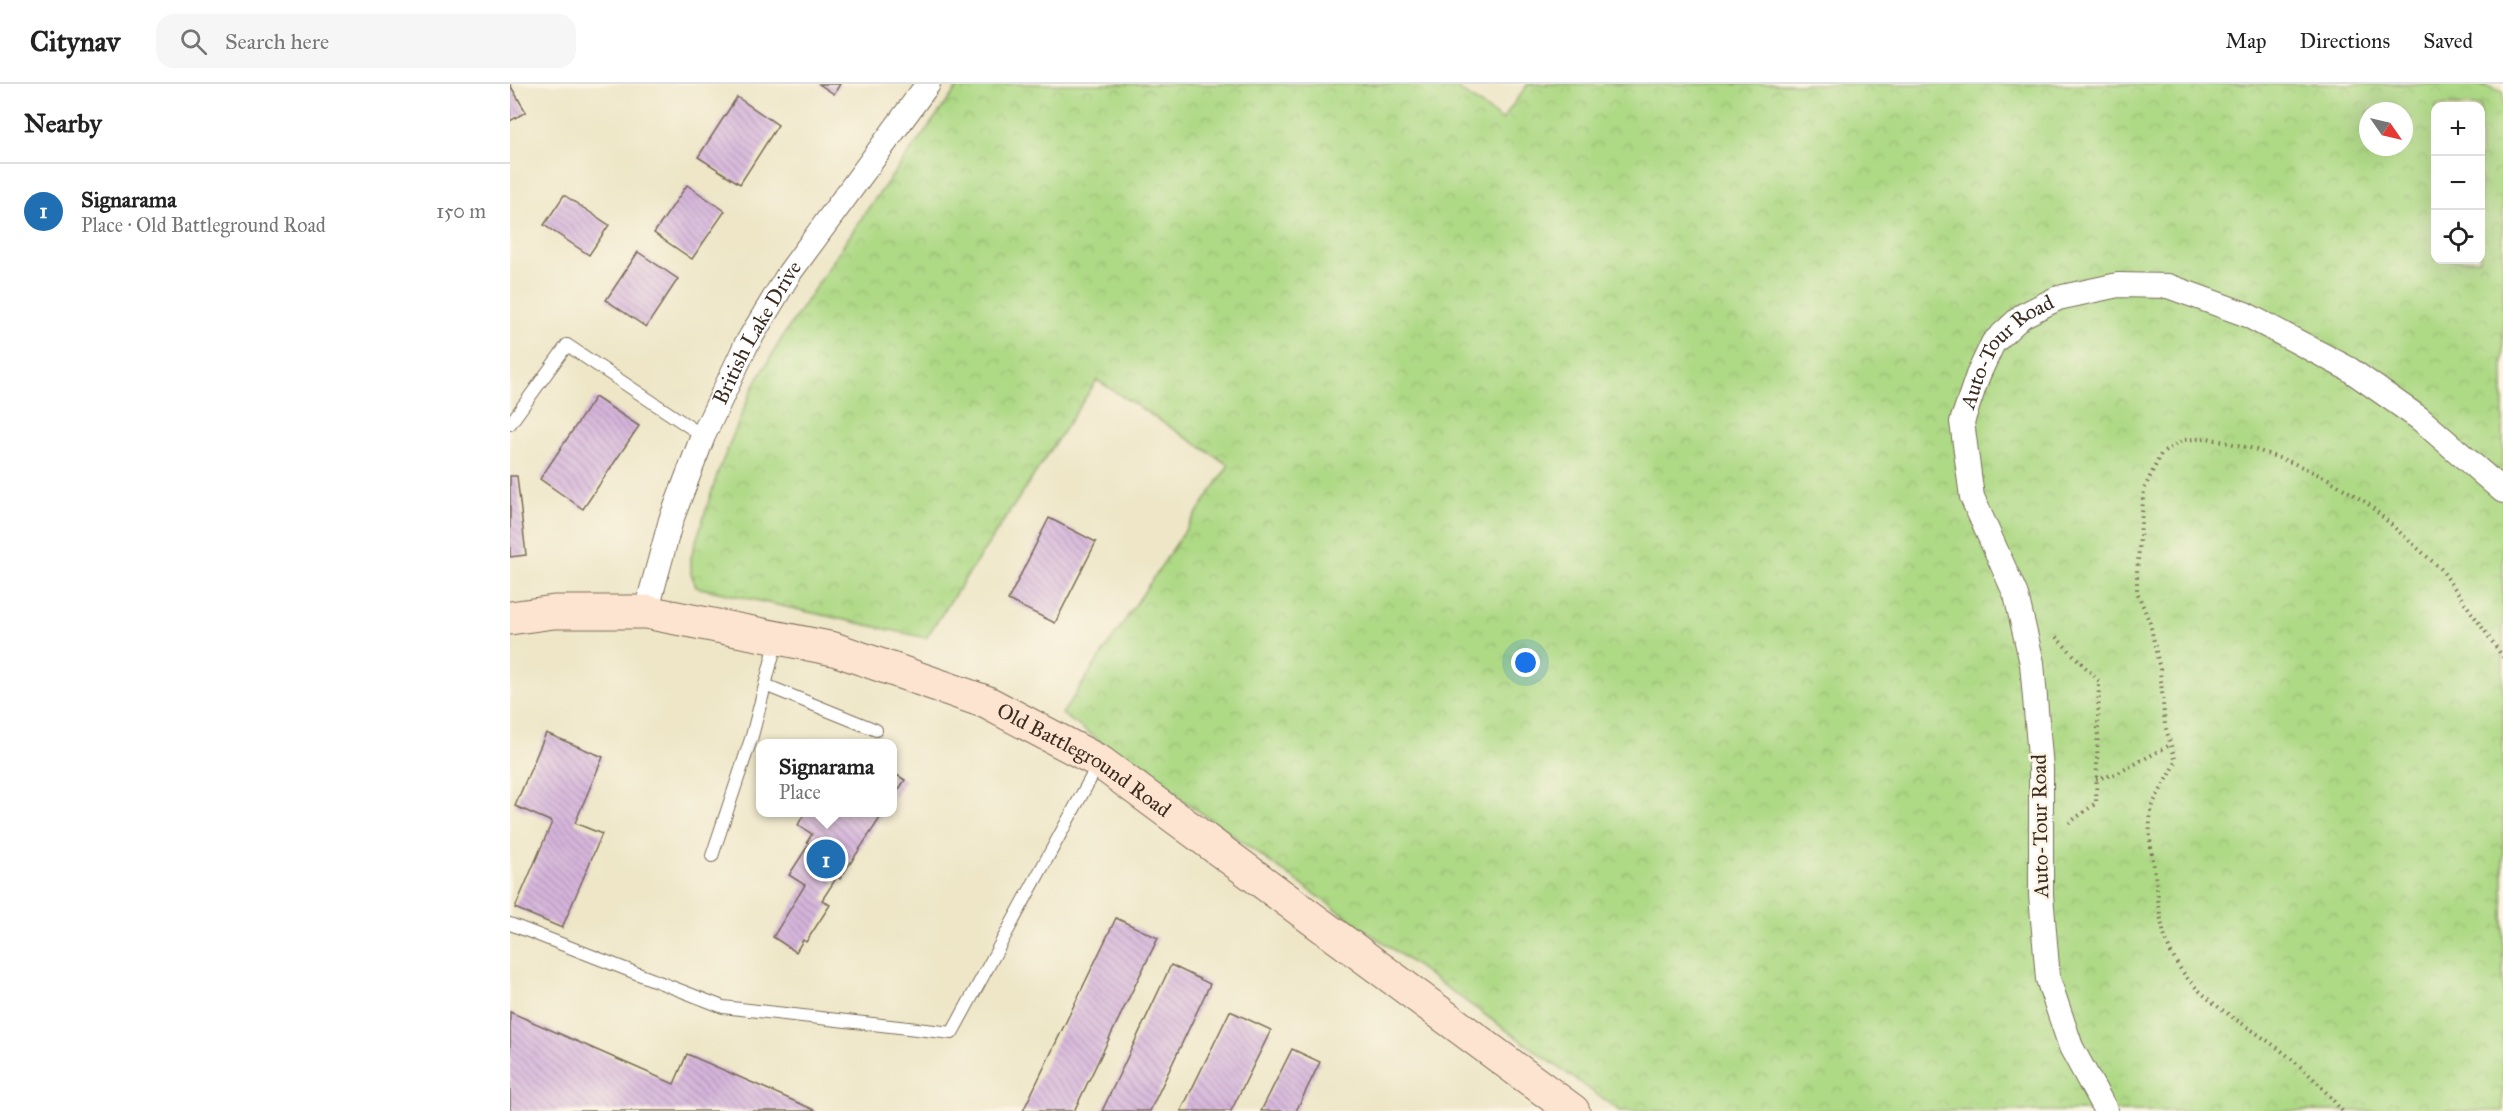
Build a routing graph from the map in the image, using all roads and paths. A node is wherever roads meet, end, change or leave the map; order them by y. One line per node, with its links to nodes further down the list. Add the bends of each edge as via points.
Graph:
1 (928, 84): 3 (street, British Lake Drive, via 790,272 747,345)
2 (510, 424): 3 (lane, via 567,345)
3 (703, 436): 5 (street, British Lake Drive, via 671,520)
4 (2503, 491): 15 (street, Auto-Tour Road, via 2419,418 2349,369 2245,314 2168,286 2118,285 2058,298 2022,316 1993,343 1962,422 1972,497 2016,595 2032,663 2041,769)
5 (646, 612): 6 (street, Old Battleground Road, via 554,612); 8 (street, Old Battleground Road)
6 (510, 618)
7 (2051, 631): 14 (path, via 2098,681)
8 (777, 638): 10 (lane); 13 (street, Old Battleground Road, via 834,649 986,702)
9 (2503, 657): 12 (path, via 2441,569 2367,503 2328,479 2274,456 2208,438 2183,440 2161,454 2144,489 2136,572 2137,592 2156,647)
10 (765, 685): 11 (lane); 16 (lane)
11 (876, 730)
12 (2170, 745): 14 (path, via 2116,774); 20 (path, via 2176,762 2154,802 2151,818 2162,926 2169,947 2198,990 2288,1056)
13 (1100, 762): 17 (lane, via 952,1033 723,1007); 18 (street, Old Battleground Road)
14 (2096, 779): 15 (path, via 2096,803)
15 (2040, 844): 19 (street, Auto-Tour Road, via 2040,896 2048,979 2071,1047)
16 (712, 856)
17 (510, 924)
18 (1574, 1111)
19 (2106, 1111)
20 (2342, 1111)

